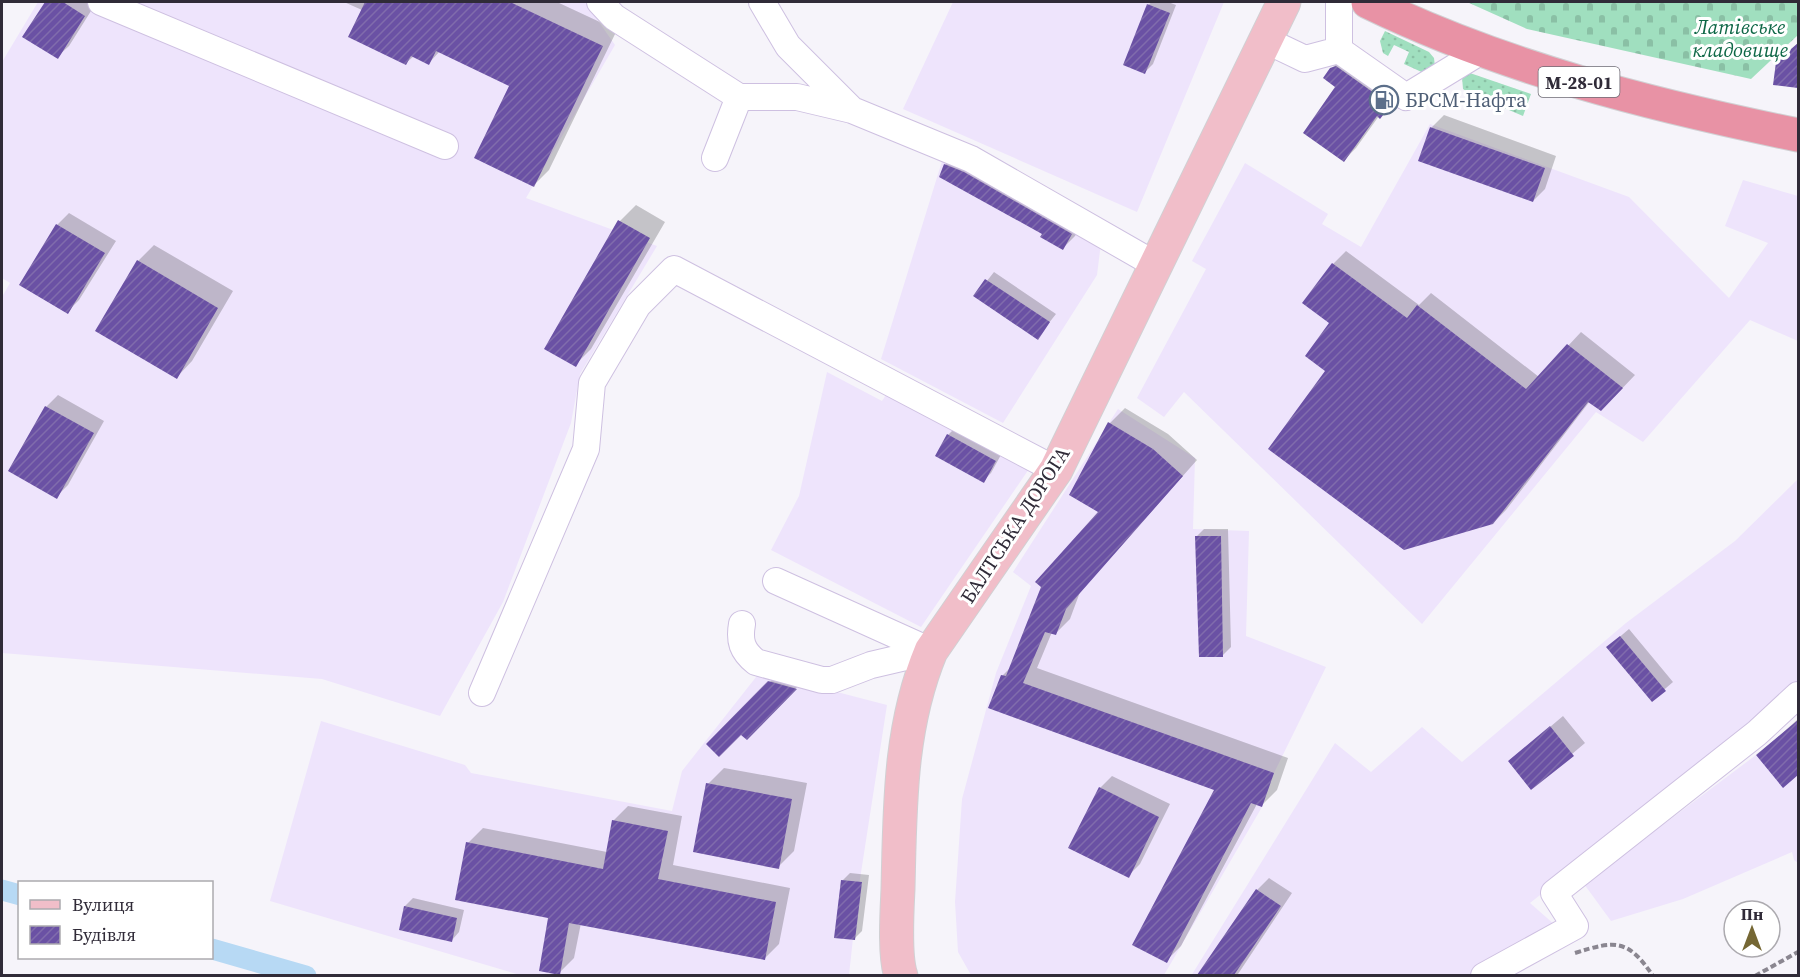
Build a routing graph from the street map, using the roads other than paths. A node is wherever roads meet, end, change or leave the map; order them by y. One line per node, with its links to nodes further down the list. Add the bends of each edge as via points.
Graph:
1 (101, 2): 13 (lane)
2 (762, 2): 11 (lane, via 788,46)
3 (1284, 2): 7 (main road, БАЛТСЬКА ДОРОГА)
4 (1339, 2): 8 (lane)
5 (1368, 2): 9 (highway, М-28-01)
6 (612, 7): 10 (lane)
7 (1265, 40): 8 (lane, via 1305,59); 15 (main road, БАЛТСЬКА ДОРОГА)
8 (1339, 50): 9 (lane, via 1406,97)
9 (1483, 50): 12 (highway, М-28-01, via 1594,87)
10 (739, 97): 11 (lane, via 797,97); 14 (lane)
11 (852, 110): 15 (lane, via 971,159)
12 (1798, 135)
13 (445, 146)
14 (716, 158)
15 (1156, 265): 16 (main road, БАЛТСЬКА ДОРОГА)
16 (1056, 470): 19 (main road, БАЛТСЬКА ДОРОГА); 20 (lane, via 674,269 638,305 592,383 586,449)
17 (776, 582): 19 (lane)
18 (742, 624): 19 (lane, via 742,646 756,662 822,680)
19 (931, 651): 22 (main road, БАЛТСЬКА ДОРОГА, via 915,695 901,794 897,927)
20 (482, 693)
21 (1798, 695): 23 (lane, via 1757,734 1554,893 1575,926)
22 (901, 975)
23 (1484, 975)

